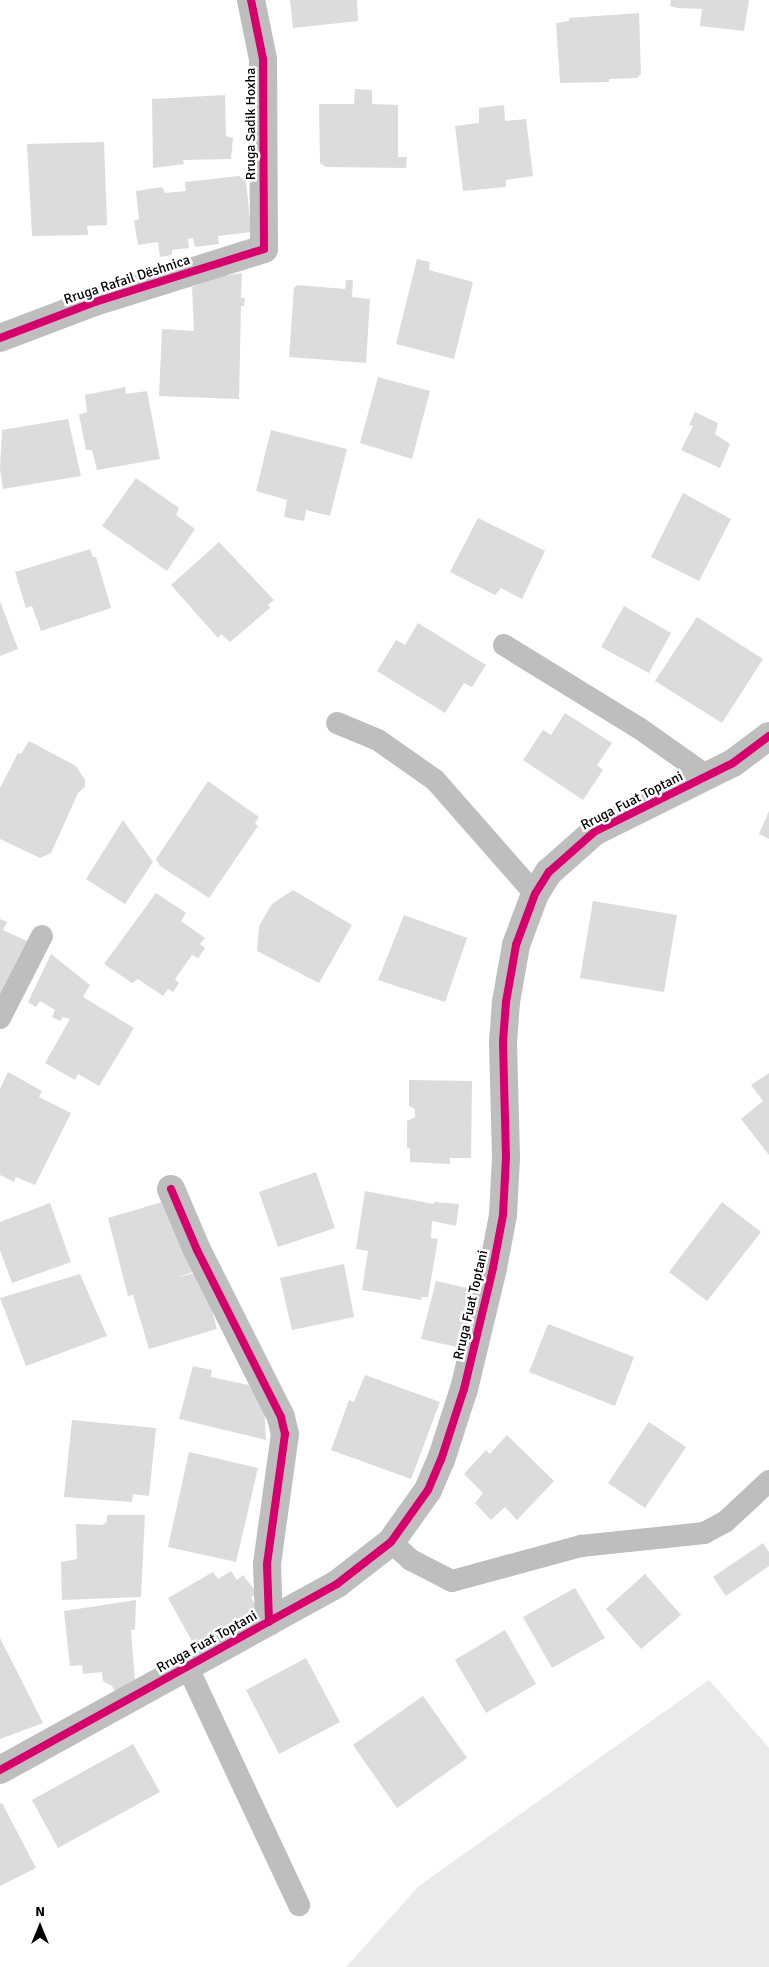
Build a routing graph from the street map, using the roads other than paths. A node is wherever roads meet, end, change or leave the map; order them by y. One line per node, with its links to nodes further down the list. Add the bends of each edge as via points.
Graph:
1 (251, 0): 2 (street, Rruga Sadik Hoxha, via 263,59)
2 (264, 249): 3 (street, Rruga Rafail Dëshnica, via 95,302)
3 (0, 338)
4 (504, 645): 7 (lane, via 639,728)
5 (337, 723): 8 (lane, via 378,740 435,780)
6 (769, 736): 7 (street, Rruga Fuat Toptani, via 733,763)
7 (707, 776): 8 (street, Rruga Fuat Toptani, via 594,832 549,872)
8 (535, 894): 13 (street, Rruga Fuat Toptani, via 516,945 506,1002 503,1042 506,1157 503,1215 493,1268 464,1389 444,1453 428,1490)
9 (42, 936): 10 (lane)
10 (0, 1018)
11 (171, 1190): 14 (street, via 197,1250 282,1417 284,1434 267,1564)
12 (769, 1481): 13 (lane, via 725,1522 704,1533 581,1546 452,1581 411,1560)
13 (391, 1542): 14 (street, Rruga Fuat Toptani, via 337,1584)
14 (269, 1622): 15 (street, Rruga Fuat Toptani)
15 (188, 1668): 16 (street, Rruga Fuat Toptani); 17 (lane)
16 (0, 1770)
17 (299, 1905)

